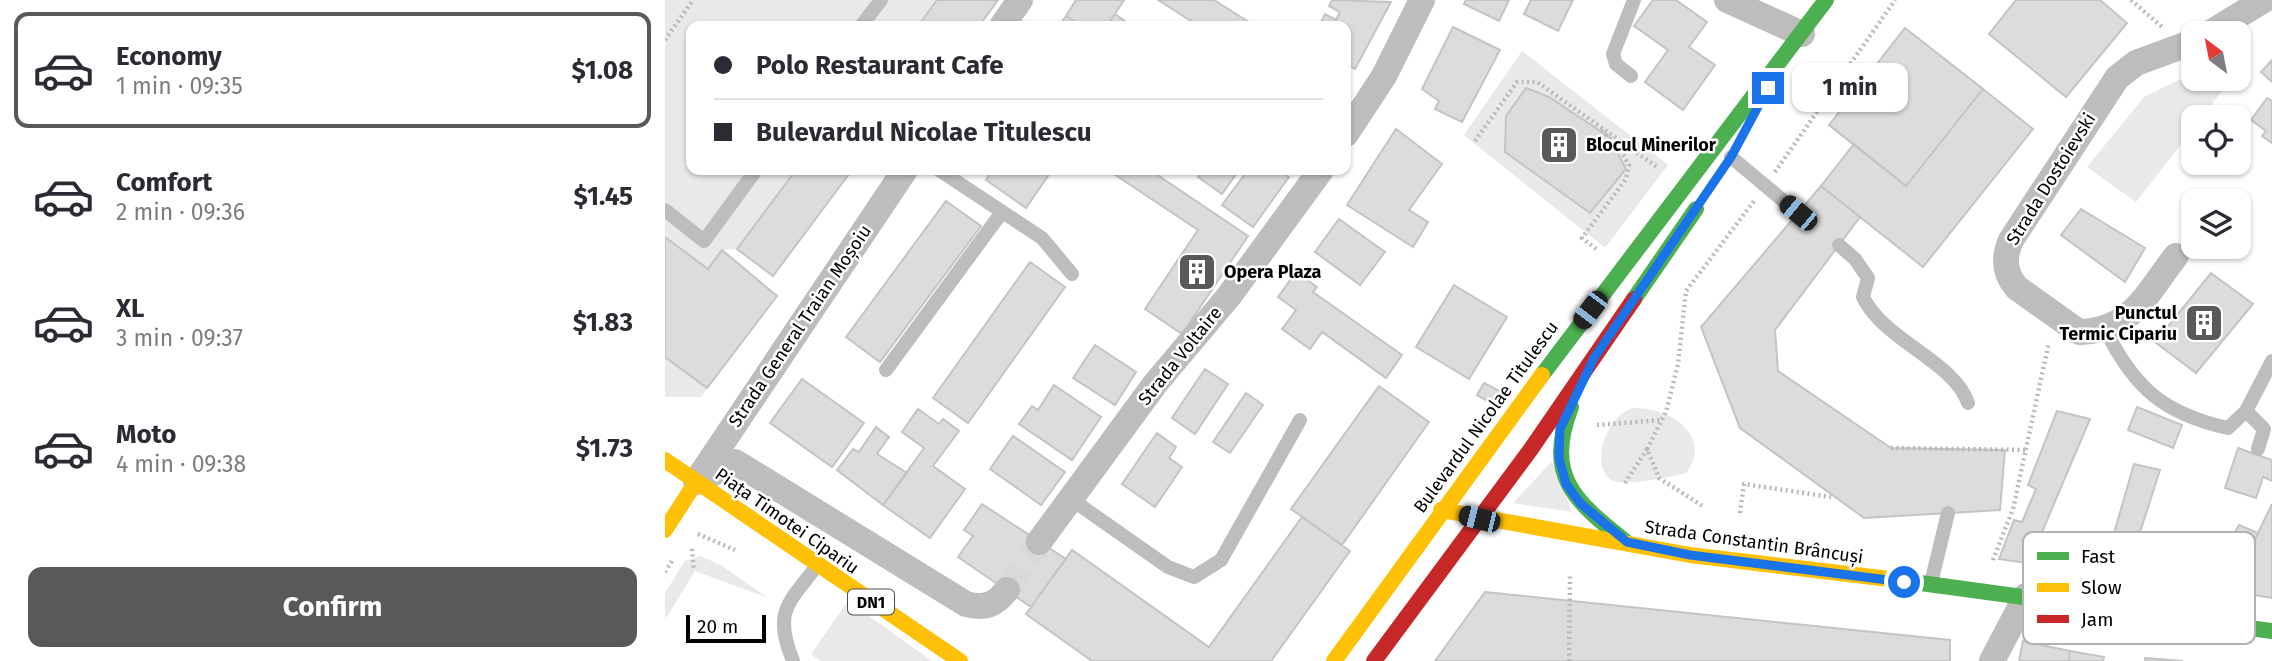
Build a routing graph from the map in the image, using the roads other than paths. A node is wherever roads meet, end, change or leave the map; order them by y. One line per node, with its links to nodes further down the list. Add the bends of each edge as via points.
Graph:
1 (881, 0): 8 (lane)
2 (1020, 0): 9 (street)
3 (1422, 0): 15 (street, via 1384,76)
4 (1634, 0): 14 (lane, via 1613,54 1616,64)
5 (1727, 0): 11 (street)
6 (1826, 0): 11 (main road, Bulevardul Nicolae Titulescu)
7 (2264, 0): 10 (street)
8 (865, 21)
9 (1005, 21)
10 (2230, 21)
11 (1802, 34): 13 (main road, Bulevardul Nicolae Titulescu)
12 (2181, 47): 28 (street, Strada Dostoievski, via 2136,63 2117,78 2011,240 2005,259 2010,280 2055,317 2079,332)
13 (1778, 68): 16 (main road, Bulevardul Nicolae Titulescu); 39 (main road, Bulevardul Nicolae Titulescu, via 1683,186)
14 (1631, 76)
15 (1351, 126)
16 (1727, 163): 24 (lane)
17 (752, 175): 22 (lane, via 703,241)
18 (902, 175): 37 (street, Strada General Traian Moșoiu)
19 (946, 175): 23 (lane)
20 (1317, 175): 38 (street, Strada Voltaire)
21 (1707, 191): 29 (main road)
22 (665, 211)
23 (1002, 212): 27 (lane, via 1042,238); 31 (lane)
24 (1798, 213)
25 (1839, 246): 32 (lane, via 1868,278 1863,297 1876,318 1959,385)
26 (2176, 256): 28 (street, via 2130,315)
27 (1072, 274)
28 (2105, 329): 33 (lane, via 2123,365 2149,393 2172,408 2199,422 2228,428)
29 (1594, 358): 41 (main road); 44 (main road, via 1560,429 1559,458 1566,484 1581,504)
30 (2272, 361): 33 (lane)
31 (885, 370)
32 (1968, 403)
33 (2246, 411): 35 (lane, via 2264,429)
34 (1300, 421): 38 (lane, via 1221,560 1194,577 1168,567)
35 (2258, 449)
36 (665, 460): 37 (main road, DN1)
37 (696, 482): 42 (main road); 45 (main road, Piața Timotei Cipariu / DN1); 47 (street, via 735,462 966,604 988,606)
38 (1071, 499): 43 (street, Strada Voltaire)
39 (1441, 510): 41 (main road, Strada Constantin Brâncuși); 52 (main road, Bulevardul Nicolae Titulescu)
40 (1948, 513): 46 (lane)
41 (1479, 519): 44 (main road, Strada Constantin Brâncuși); 53 (main road)
42 (665, 530)
43 (1039, 542)
44 (1627, 542): 46 (main road, Strada Constantin Brâncuși, via 1690,555)
45 (817, 566): 50 (lane, via 783,614 782,634); 51 (main road, Piața Timotei Cipariu / DN1)
46 (1931, 585): 48 (main road, Strada Constantin Brâncuși)
47 (1007, 590)
48 (2023, 596)
49 (2023, 602): 54 (street)
50 (793, 661)
51 (960, 661)
52 (1334, 661)
53 (1374, 661)
54 (1991, 661)

